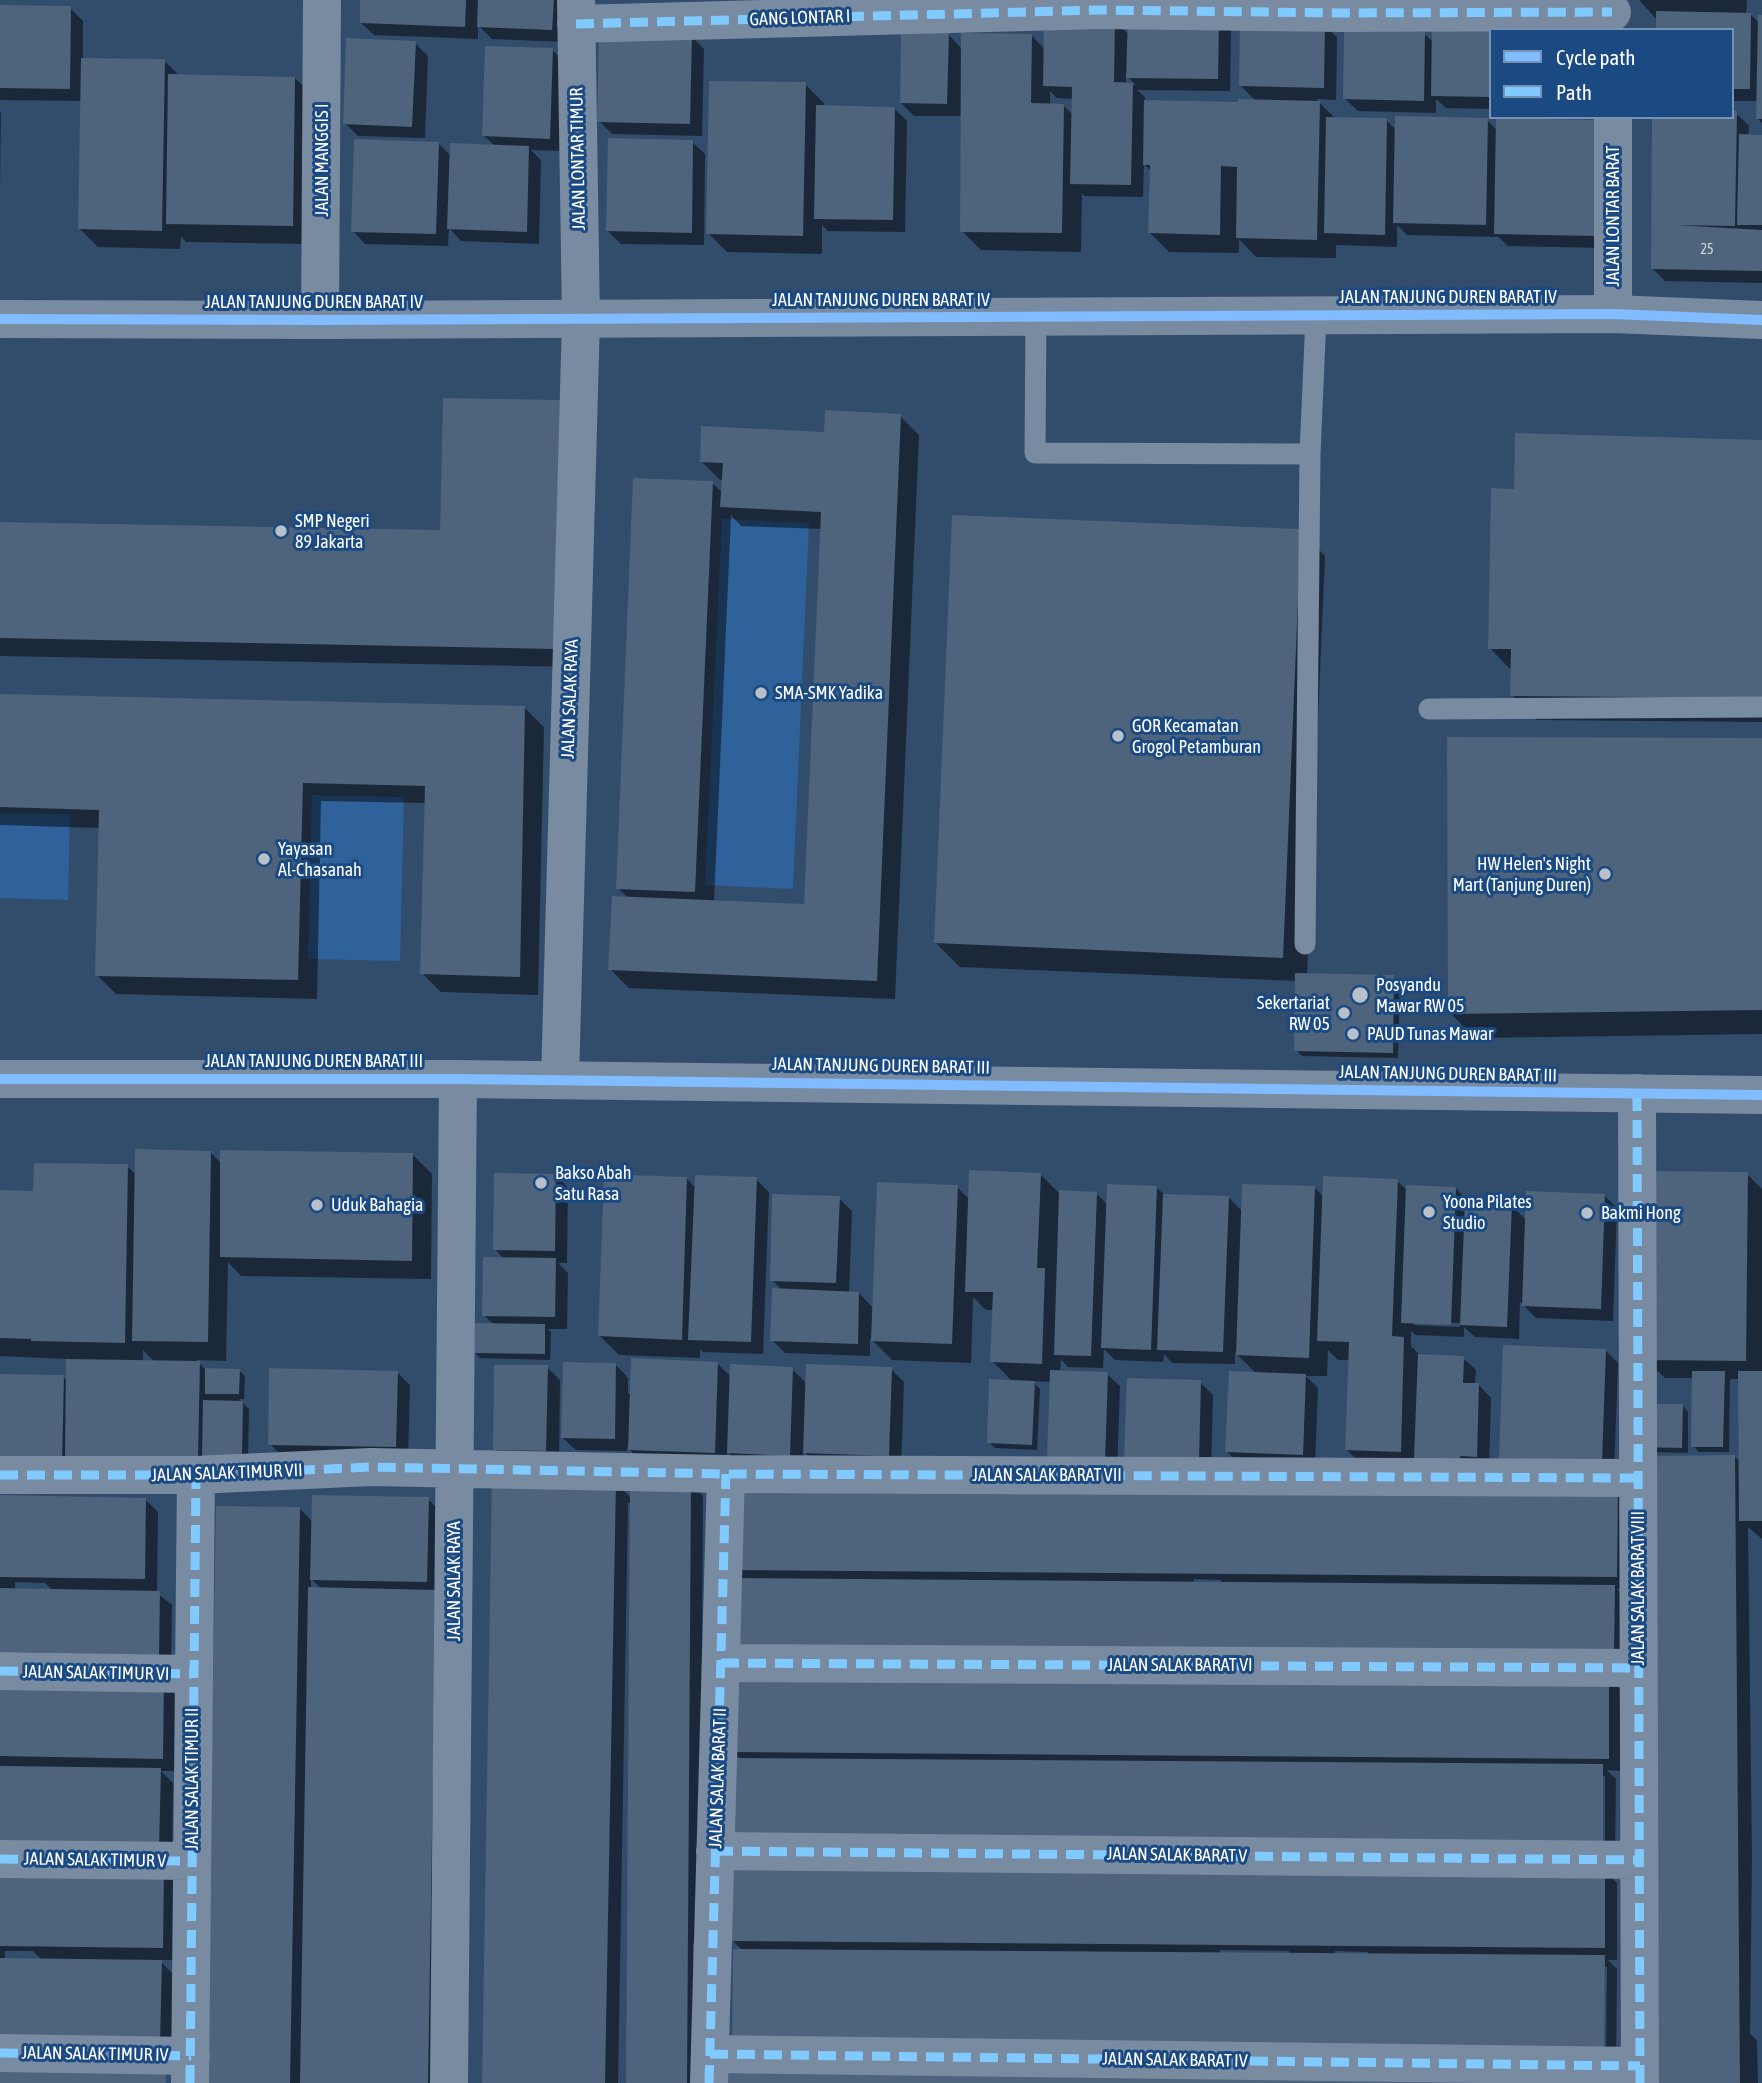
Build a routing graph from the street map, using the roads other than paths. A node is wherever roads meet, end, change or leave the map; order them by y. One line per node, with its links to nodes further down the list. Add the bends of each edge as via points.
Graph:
1 (322, 0): 10 (street, JALAN MANGGIS I)
2 (576, 12): 3 (street, GANG LONTAR I); 9 (street, JALAN LONTAR TIMUR)
3 (1612, 14)
4 (1613, 119): 5 (street, JALAN LONTAR BARAT)
5 (1613, 314): 6 (street, JALAN TANJUNG DUREN BARAT IV); 11 (street, JALAN TANJUNG DUREN BARAT IV)
6 (1316, 316): 7 (street, JALAN TANJUNG DUREN BARAT IV); 12 (lane)
7 (1036, 317): 9 (street, JALAN TANJUNG DUREN BARAT IV); 12 (lane, via 1035,453)
8 (0, 319): 10 (street, JALAN TANJUNG DUREN BARAT IV)
9 (581, 319): 10 (street, JALAN TANJUNG DUREN BARAT IV); 18 (street, JALAN SALAK RAYA)
10 (320, 320)
11 (1762, 320)
12 (1310, 454): 15 (lane)
13 (1762, 707): 14 (lane)
14 (1429, 709)
15 (1305, 944)
16 (0, 1079): 17 (street, JALAN TANJUNG DUREN BARAT III)
17 (458, 1079): 18 (street, JALAN TANJUNG DUREN BARAT III); 21 (street, JALAN SALAK RAYA)
18 (560, 1080): 19 (street, JALAN TANJUNG DUREN BARAT III)
19 (1637, 1093): 20 (street, JALAN TANJUNG DUREN BARAT III); 25 (street, JALAN SALAK BARAT VIII)
20 (1762, 1095)
21 (455, 1469): 22 (street, JALAN SALAK BARAT VII); 24 (street, JALAN SALAK TIMUR VII, via 371,1467); 38 (street, JALAN SALAK RAYA)
22 (726, 1474): 25 (street, JALAN SALAK BARAT VII); 26 (street, JALAN SALAK BARAT II)
23 (0, 1475): 24 (street, JALAN SALAK TIMUR VII)
24 (196, 1475): 29 (street, JALAN SALAK TIMUR II)
25 (1638, 1478): 27 (street, JALAN SALAK BARAT VIII)
26 (721, 1663): 27 (street, JALAN SALAK BARAT VI); 30 (street, JALAN SALAK BARAT II)
27 (1639, 1668): 32 (street, JALAN SALAK BARAT VIII)
28 (0, 1671): 29 (street, JALAN SALAK TIMUR VI)
29 (192, 1674): 33 (street, JALAN SALAK TIMUR II)
30 (715, 1851): 32 (street, JALAN SALAK BARAT V); 35 (street, JALAN SALAK BARAT II)
31 (0, 1859): 33 (street, JALAN SALAK TIMUR V)
32 (1639, 1860): 37 (street, JALAN SALAK BARAT VIII)
33 (191, 1861): 36 (street, JALAN SALAK TIMUR II)
34 (0, 2053): 36 (street, JALAN SALAK TIMUR IV)
35 (710, 2068): 37 (street, JALAN SALAK BARAT IV)
36 (191, 2069)
37 (1640, 2075)
38 (449, 2083)

